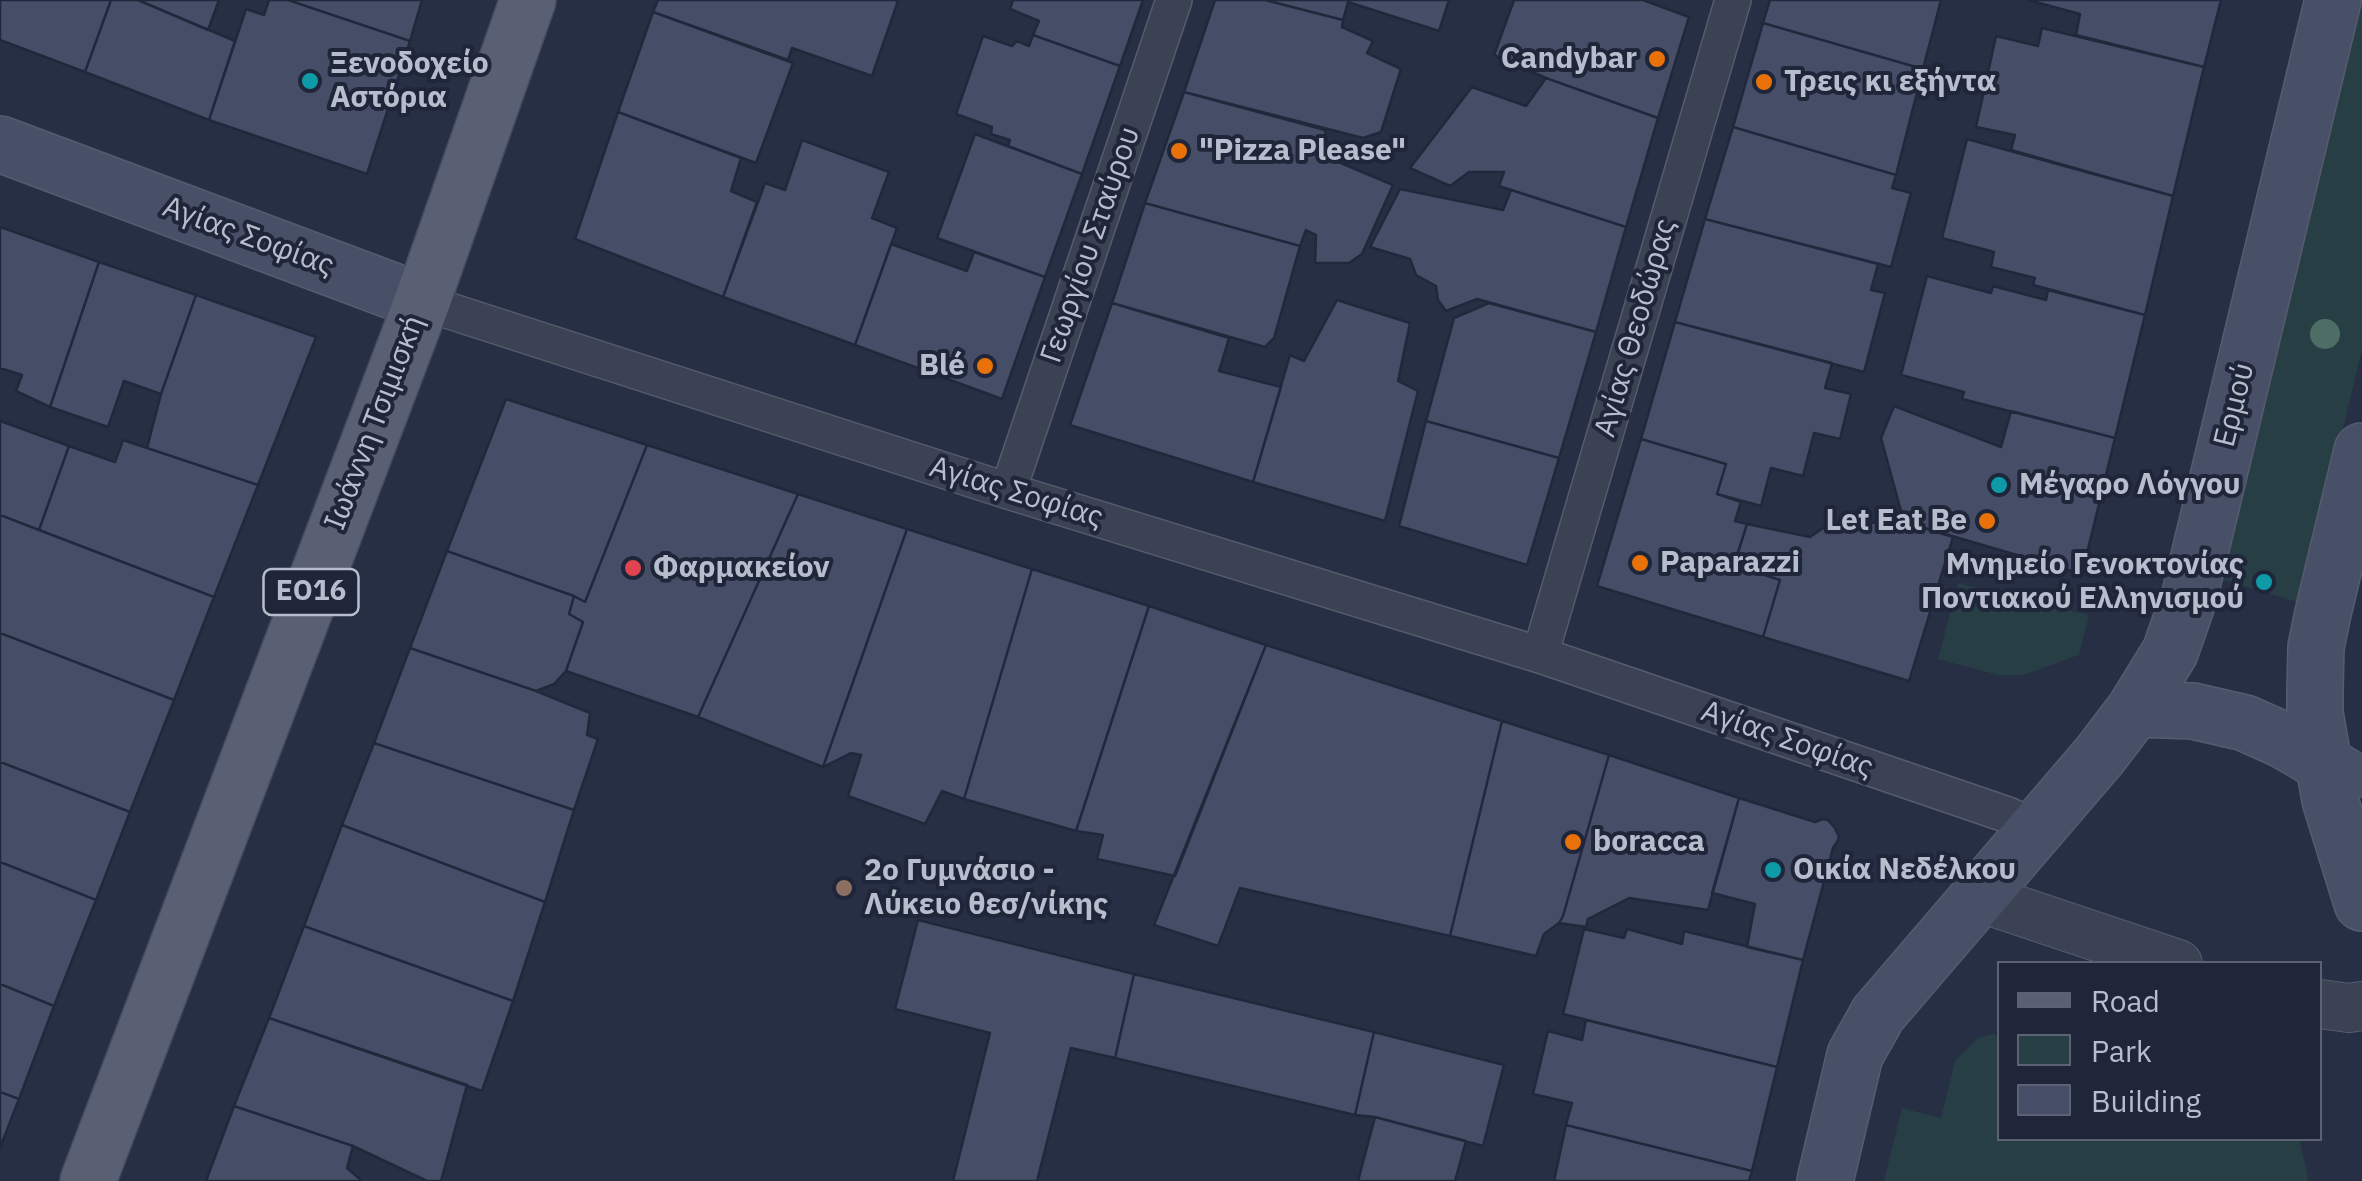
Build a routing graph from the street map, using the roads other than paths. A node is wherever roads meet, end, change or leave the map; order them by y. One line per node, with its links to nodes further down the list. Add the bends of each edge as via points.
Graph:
1 (528, 0): 6 (main road, Ιωάννη Τσιμισκή / ΕΟ16)
2 (1174, 0): 8 (street, Γεωργίου Σταύρου)
3 (1732, 0): 9 (street, Αγίας Θεοδώρας)
4 (2333, 0): 10 (main road, Ερμού, via 2189,598 2170,652)
5 (0, 144): 6 (main road, Αγίας Σοφίας)
6 (422, 302): 8 (street, Αγίας Σοφίας); 18 (main road, Ιωάννη Τσιμισκή / ΕΟ16)
7 (2362, 451): 11 (main road, via 2316,647 2315,712)
8 (1008, 491): 9 (street, Αγίας Σοφίας)
9 (1540, 655): 12 (street, Αγίας Σοφίας)
10 (2136, 709): 11 (main road, via 2193,711 2245,723); 12 (main road, Ερμού)
11 (2342, 774): 14 (main road, via 2330,800)
12 (2036, 828): 13 (main road, Ερμού)
13 (1978, 897): 15 (street); 19 (main road, Ερμού, via 1878,1014 1855,1055)
14 (2362, 903)
15 (2169, 961)
16 (2322, 1004): 17 (street)
17 (2362, 1006)
18 (88, 1181)
19 (1825, 1181)

